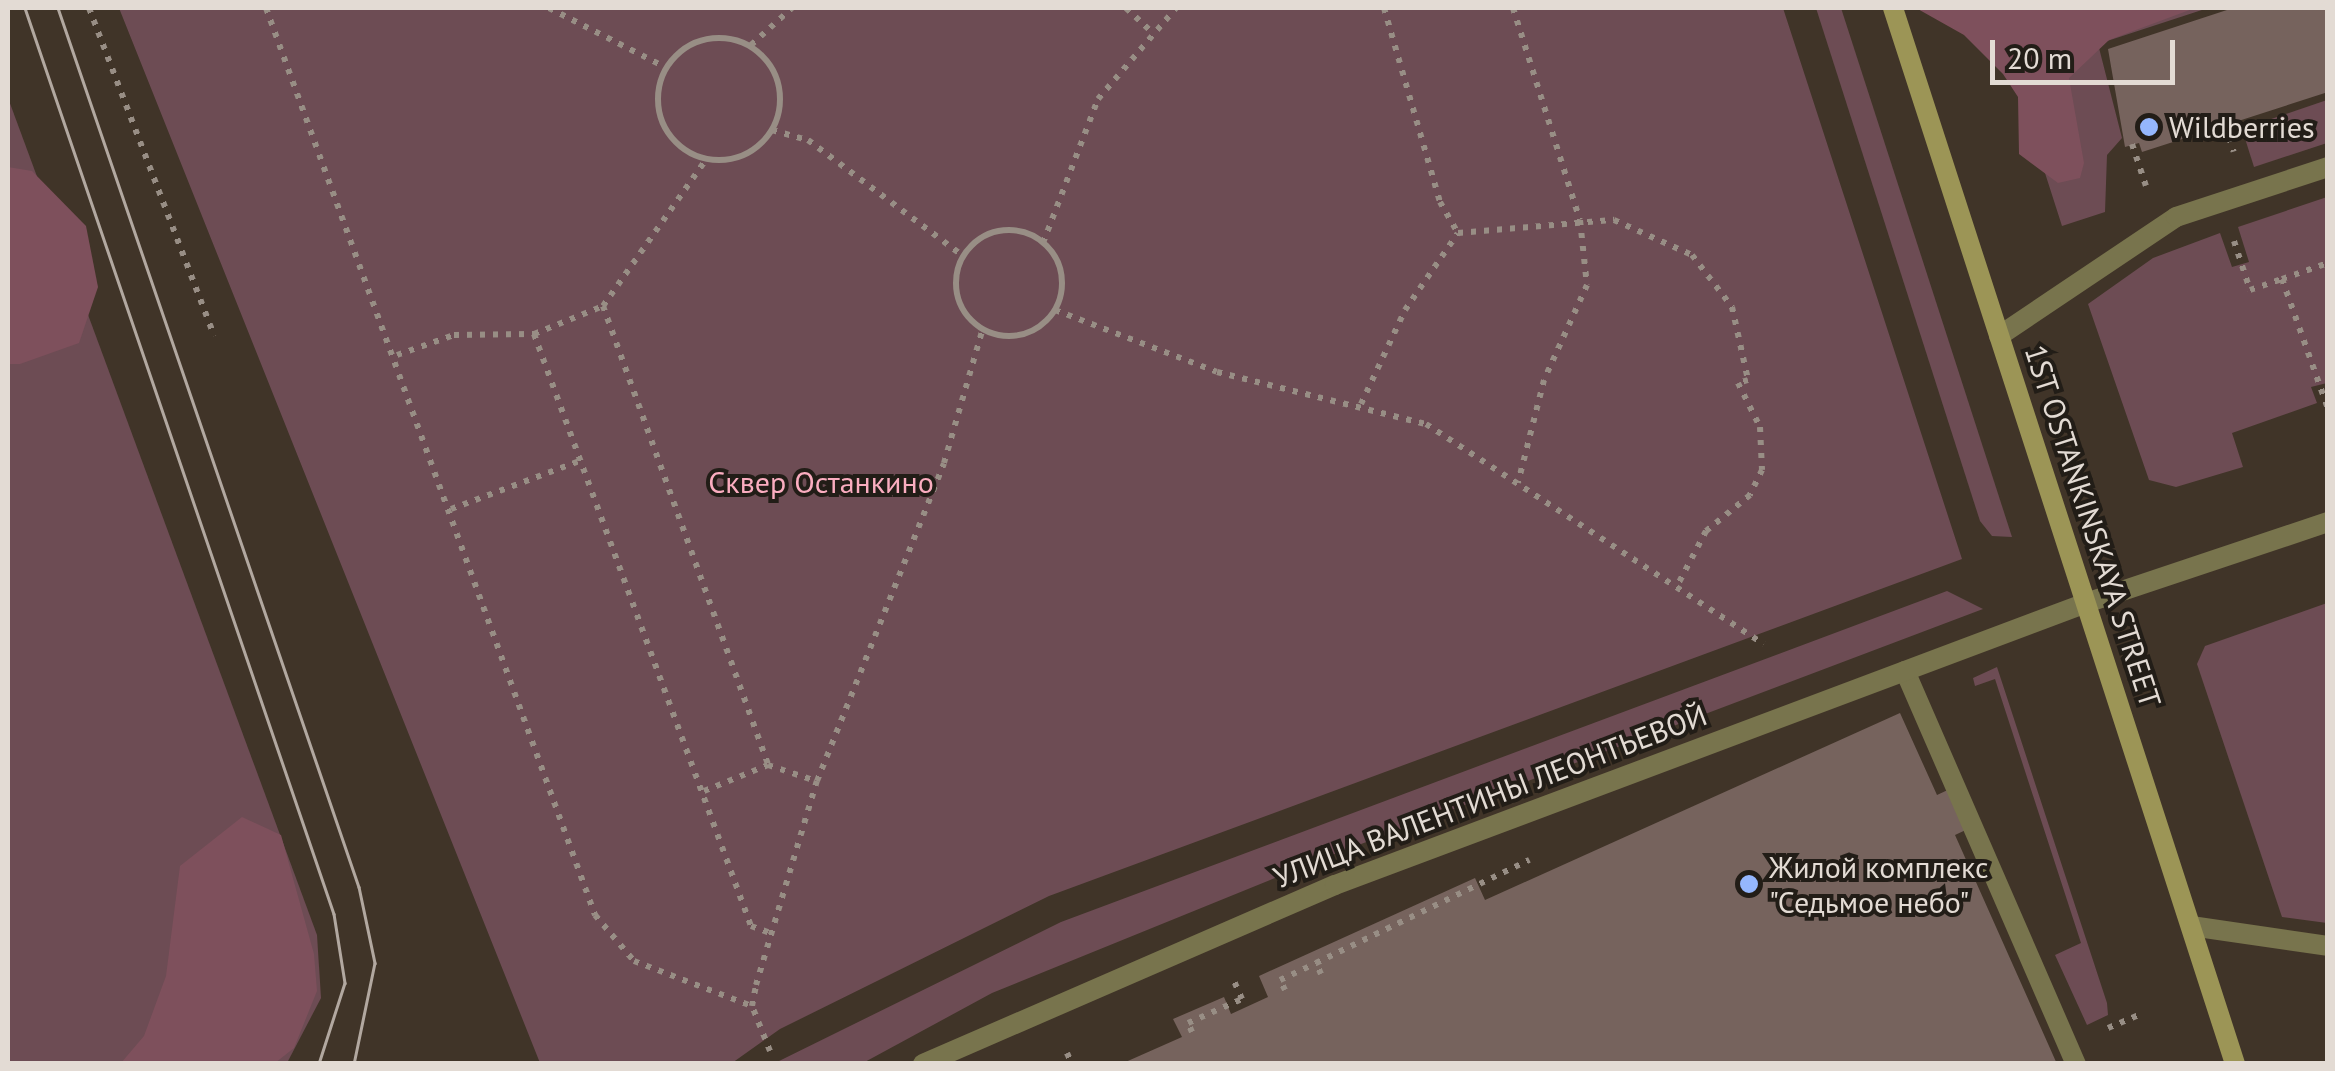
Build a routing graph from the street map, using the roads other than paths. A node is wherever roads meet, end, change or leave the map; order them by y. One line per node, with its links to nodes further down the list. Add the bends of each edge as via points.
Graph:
1 (1893, 8): 3 (street, 1ST OSTANKINSKAYA STREET)
2 (2328, 167): 3 (street, via 2176,217)
3 (1999, 336): 5 (street, 1ST OSTANKINSKAYA STREET)
4 (2328, 522): 5 (street, УЛИЦА ВАЛЕНТИНЫ ЛЕОНТЬЕВОЙ)
5 (2086, 603): 6 (street, УЛИЦА ВАЛЕНТИНЫ ЛЕОНТЬЕВОЙ); 7 (street, 1ST OSTANKINSKAYA STREET)
6 (1905, 670): 9 (street, УЛИЦА ВАЛЕНТИНЫ ЛЕОНТЬЕВОЙ, via 1335,885); 10 (street)
7 (2191, 926): 8 (street); 11 (street, 1ST OSTANKINSKAYA STREET)
8 (2328, 946)
9 (923, 1064)
10 (2076, 1064)
11 (2235, 1064)

